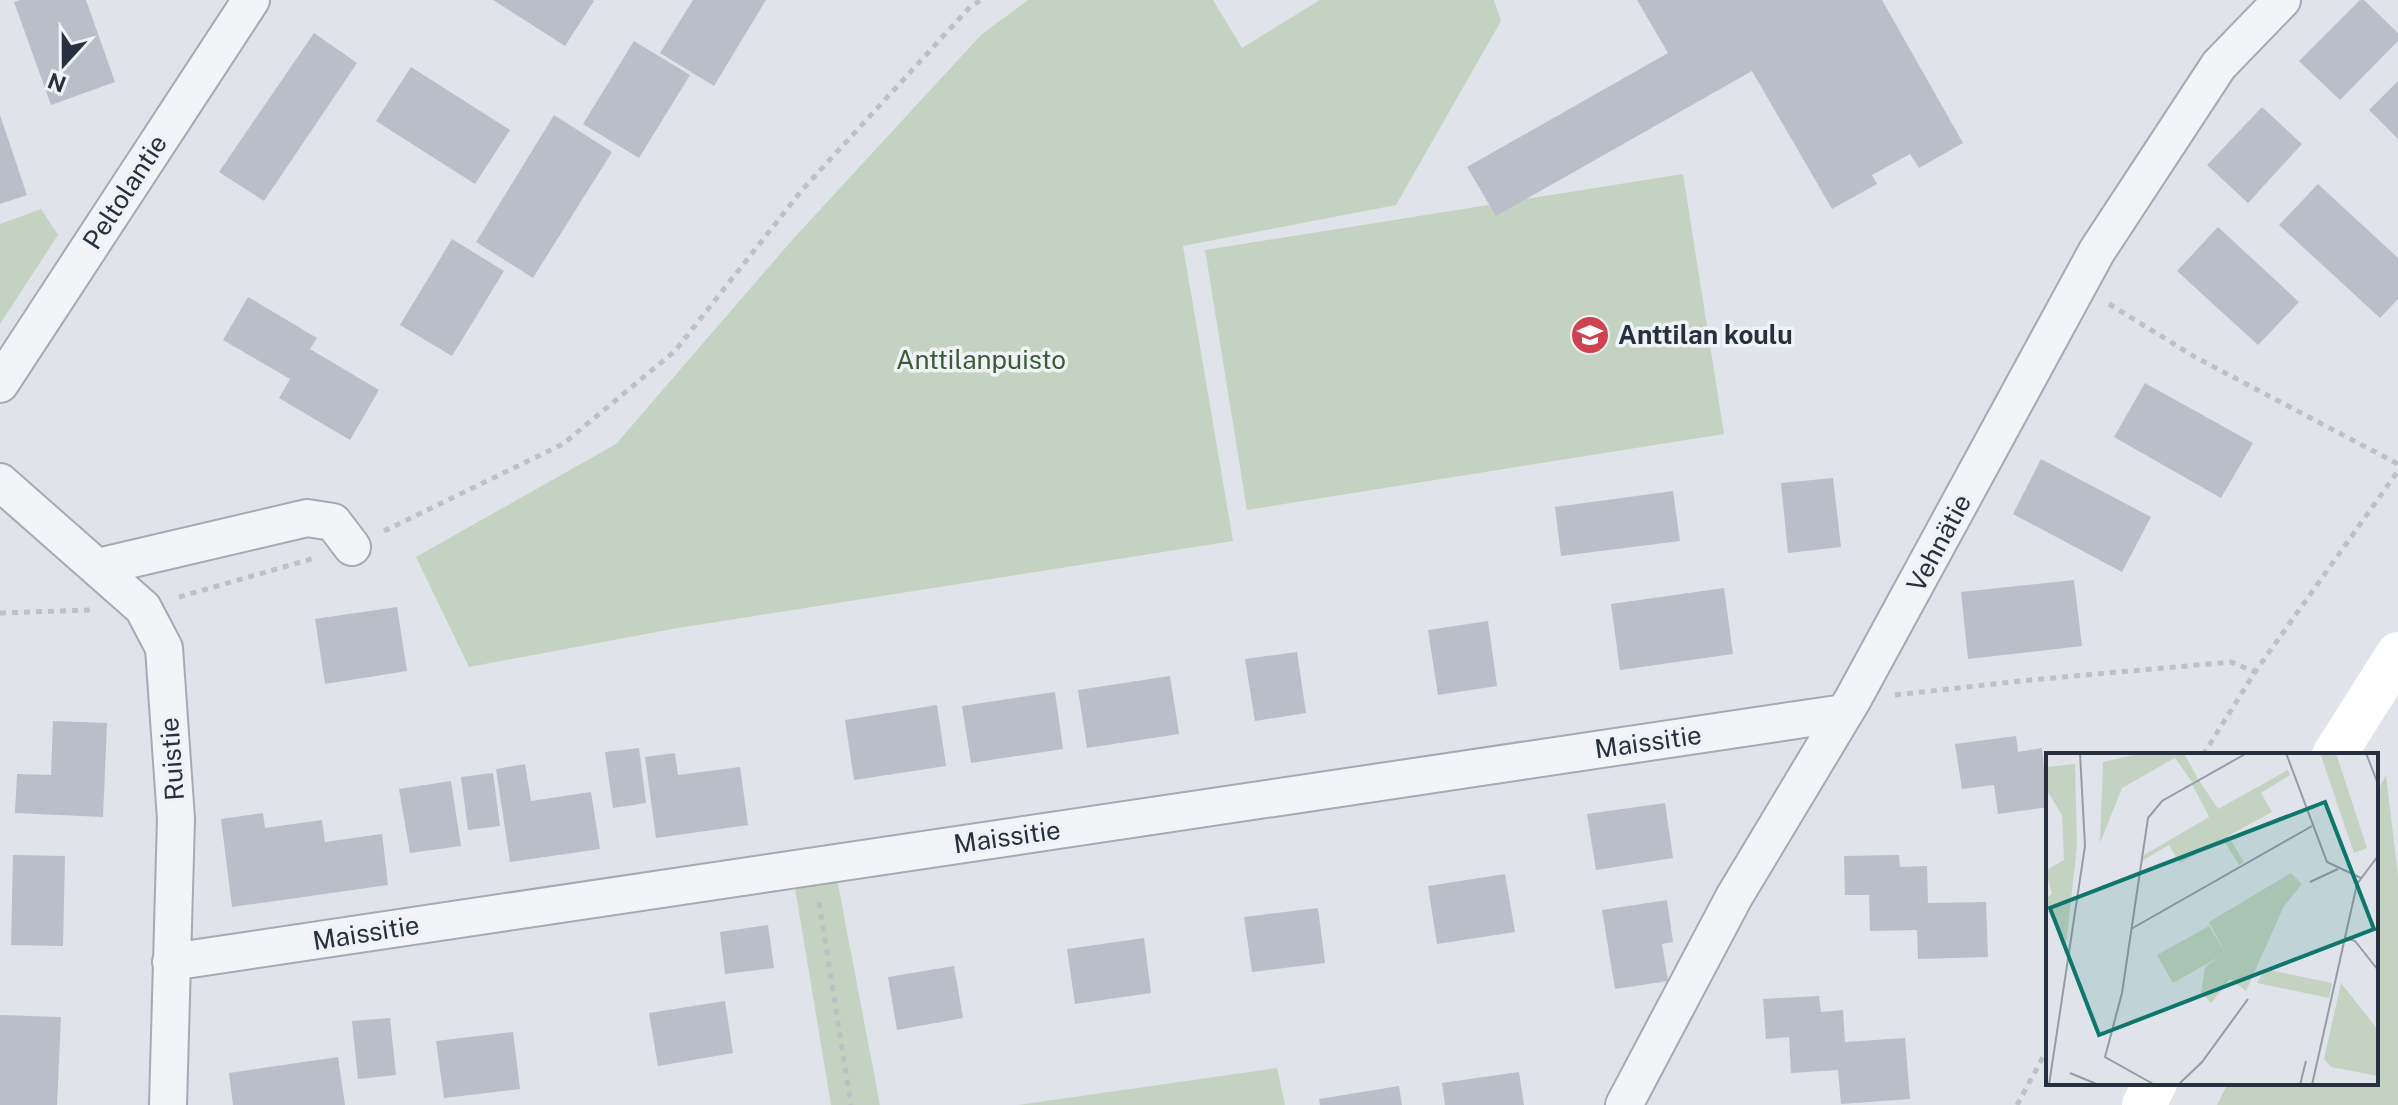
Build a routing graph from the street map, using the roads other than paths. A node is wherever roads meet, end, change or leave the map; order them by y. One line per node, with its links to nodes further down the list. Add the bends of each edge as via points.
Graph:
1 (2282, 0): 8 (street, Vehnätie, via 2219,65 2078,285)
2 (235, 6): 3 (street, Peltolantie)
3 (0, 384)
4 (0, 482): 6 (street, Ruistie)
5 (352, 547): 6 (street, via 333,522 307,518)
6 (98, 567): 10 (street, Ruistie, via 143,608 164,648 176,819)
7 (2398, 654): 9 (main road)
8 (1848, 706): 10 (street, Maissitie); 13 (street, Vehnätie, via 1734,897)
9 (2335, 753)
10 (171, 962): 12 (street, Ruistie)
11 (2154, 1085): 14 (main road)
12 (168, 1105)
13 (1624, 1105)
14 (2144, 1105)

